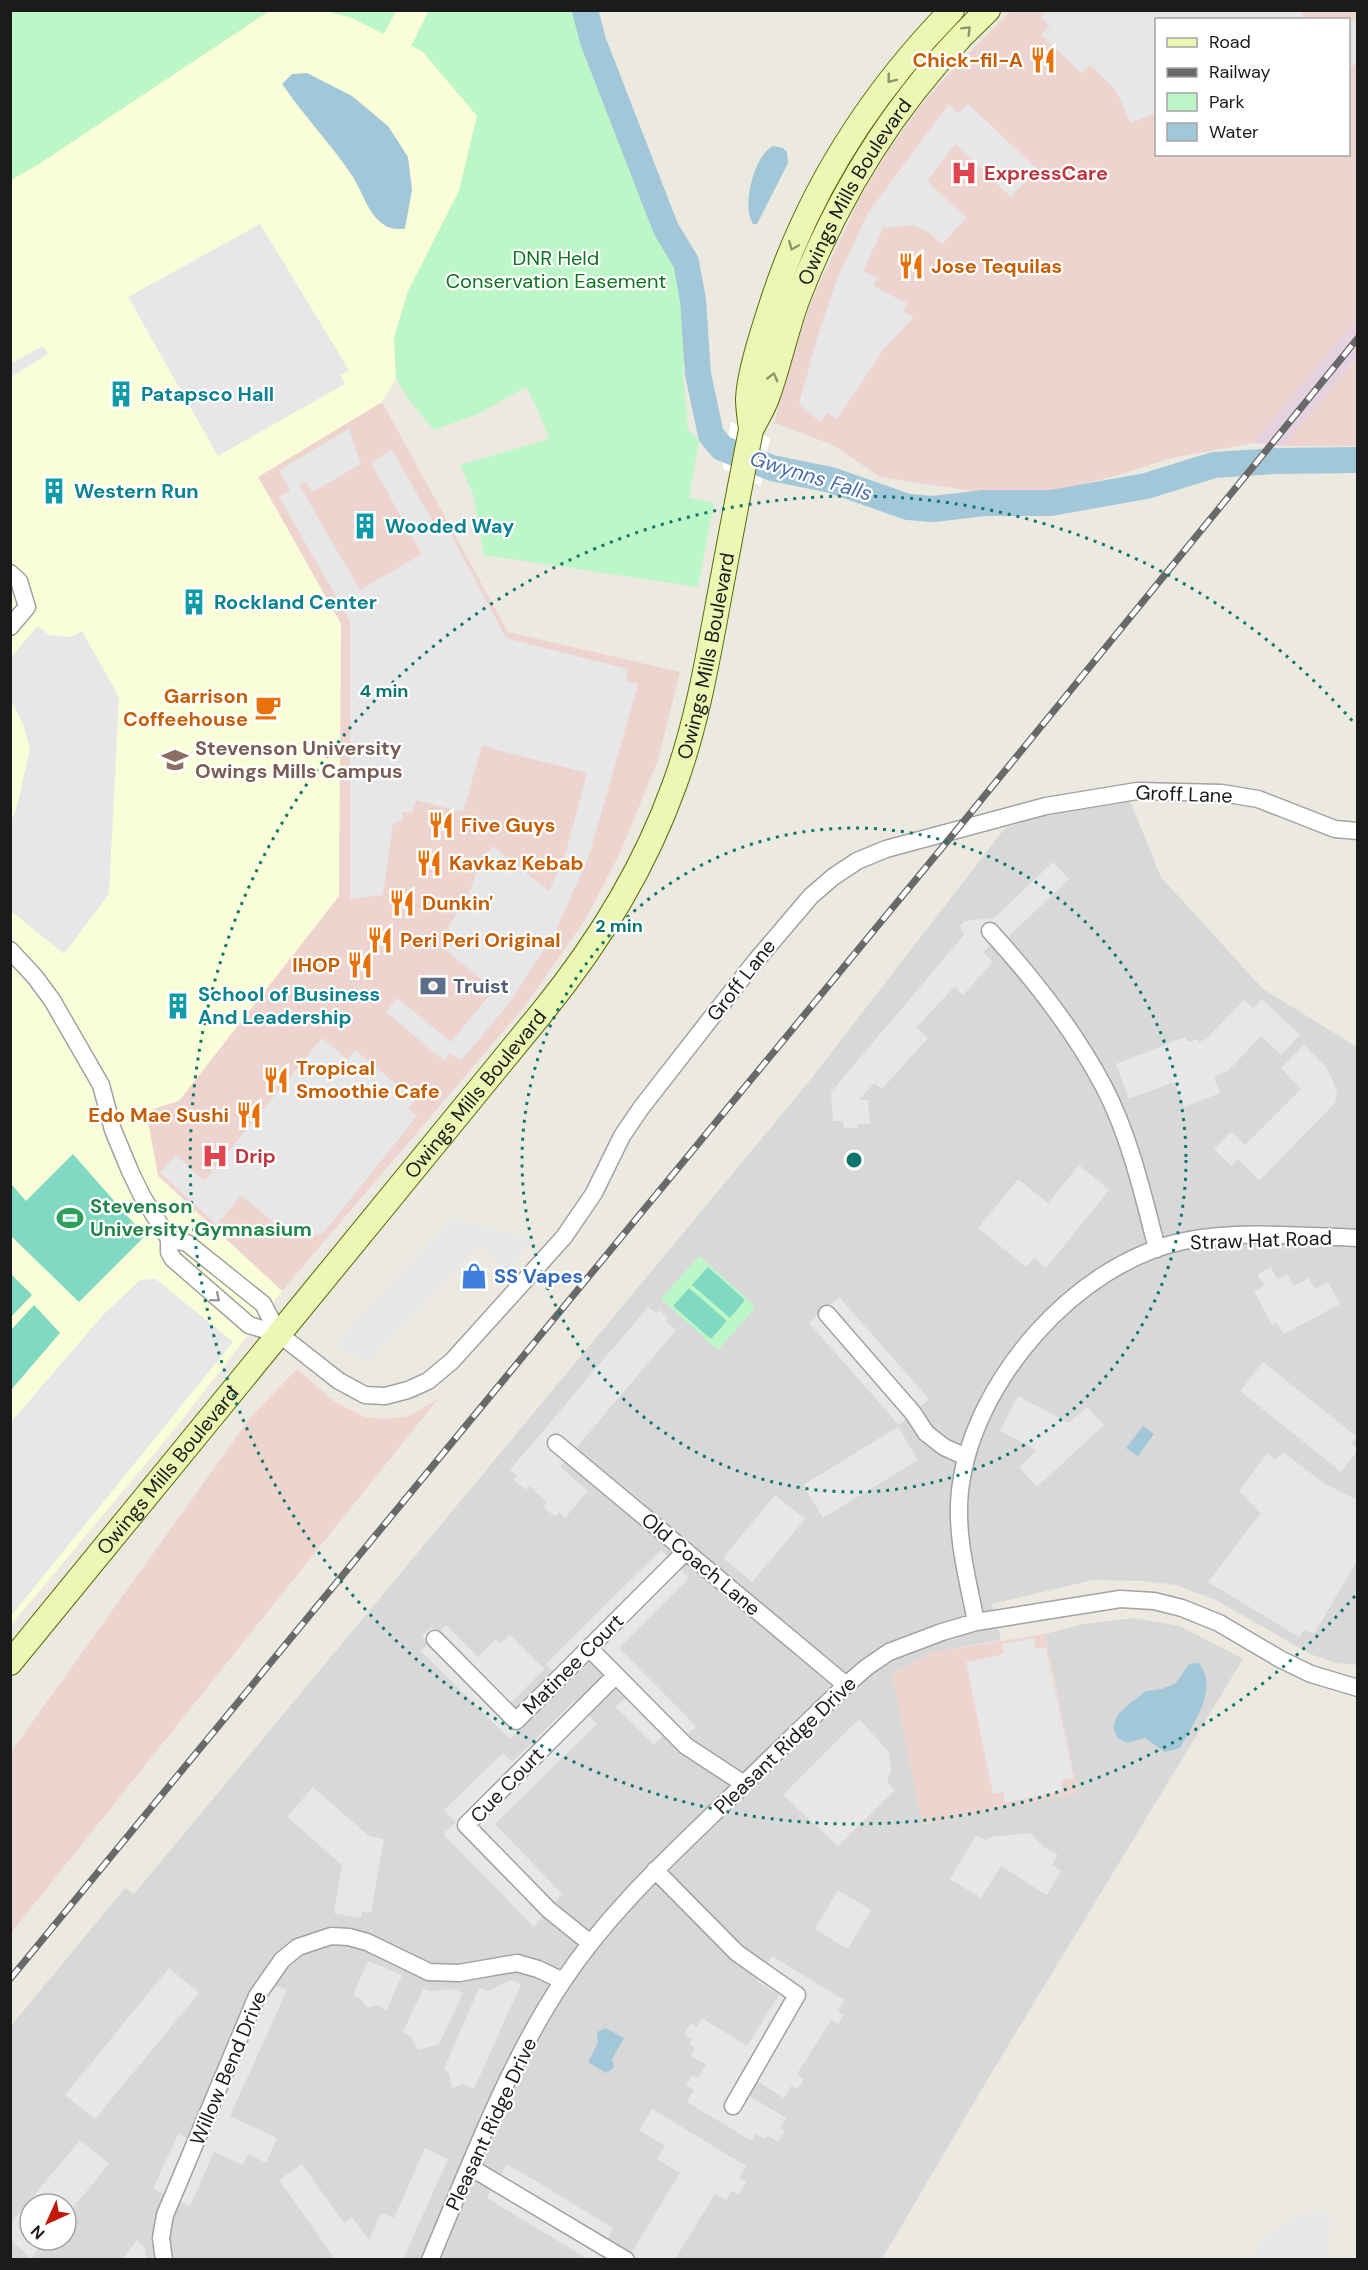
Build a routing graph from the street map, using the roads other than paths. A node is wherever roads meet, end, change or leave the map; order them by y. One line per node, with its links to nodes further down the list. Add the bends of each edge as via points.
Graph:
1 (952, 10): 3 (main road, Owings Mills Boulevard, one-way to 3, via 866,112 809,209 778,284 760,345 748,397)
2 (988, 10): 3 (main road, Owings Mills Boulevard, one-way to 2, via 767,400 808,274 860,171 910,94)
3 (751, 430): 15 (main road, Owings Mills Boulevard, via 690,735 666,807 627,890 558,993)
4 (10, 573): 5 (street, via 19,581 27,607)
5 (10, 627)
6 (1358, 831): 15 (street, Groff Lane, via 1335,829 1258,799 1222,793 1137,791 1046,806 886,849 857,861 811,896 760,955 641,1108 622,1136 594,1193 564,1237 436,1376 397,1394 365,1395 339,1382)
7 (990, 931): 11 (street, via 1062,1019 1105,1089 1138,1176)
8 (10, 950): 10 (street, via 52,1000 101,1085 113,1130 130,1171)
9 (1358, 1238): 11 (street, Straw Hat Road, via 1226,1237 1184,1241)
10 (169, 1239): 12 (street, via 187,1243); 13 (street, via 173,1259)
11 (1157, 1249): 17 (street, Straw Hat Road, via 1098,1278 1049,1321 1002,1377 976,1425)
12 (213, 1264): 13 (street); 15 (street, via 264,1304)
13 (197, 1282): 15 (street, one-way to 15, via 249,1325)
14 (826, 1314): 17 (street, via 926,1433)
15 (279, 1334): 22 (main road, Owings Mills Boulevard)
16 (556, 1443): 18 (street, Old Coach Lane)
17 (966, 1457): 19 (street, Straw Hat Road, via 959,1523)
18 (686, 1551): 21 (street, Matinee Court); 24 (street, Old Coach Lane)
19 (976, 1622): 24 (street, Pleasant Ridge Drive, via 889,1652); 25 (street, Pleasant Ridge Drive, via 1120,1599 1154,1601 1219,1623 1311,1674)
20 (435, 1639): 21 (street, Matinee Court, via 516,1721)
21 (589, 1647): 23 (street)
22 (10, 1663)
23 (616, 1675): 26 (street, via 686,1746); 28 (street, Cue Court, via 466,1825 549,1910)
24 (846, 1685): 26 (street, Pleasant Ridge Drive)
25 (1358, 1688)
26 (744, 1784): 27 (street, Pleasant Ridge Drive)
27 (656, 1870): 28 (street, Pleasant Ridge Drive); 30 (street, via 736,1953 797,1995)
28 (590, 1943): 29 (street, Pleasant Ridge Drive)
29 (563, 1981): 31 (street, Pleasant Ridge Drive, via 513,2071); 32 (street, Willow Bend Drive, via 517,1963 459,1973 429,1972 349,1937 331,1936 298,1947 282,1960 257,1996 165,2215 161,2238)
30 (733, 2106)
31 (470, 2168): 33 (street, Pleasant Ridge Drive); 34 (street)
32 (164, 2259)
33 (430, 2259)
34 (626, 2259)

